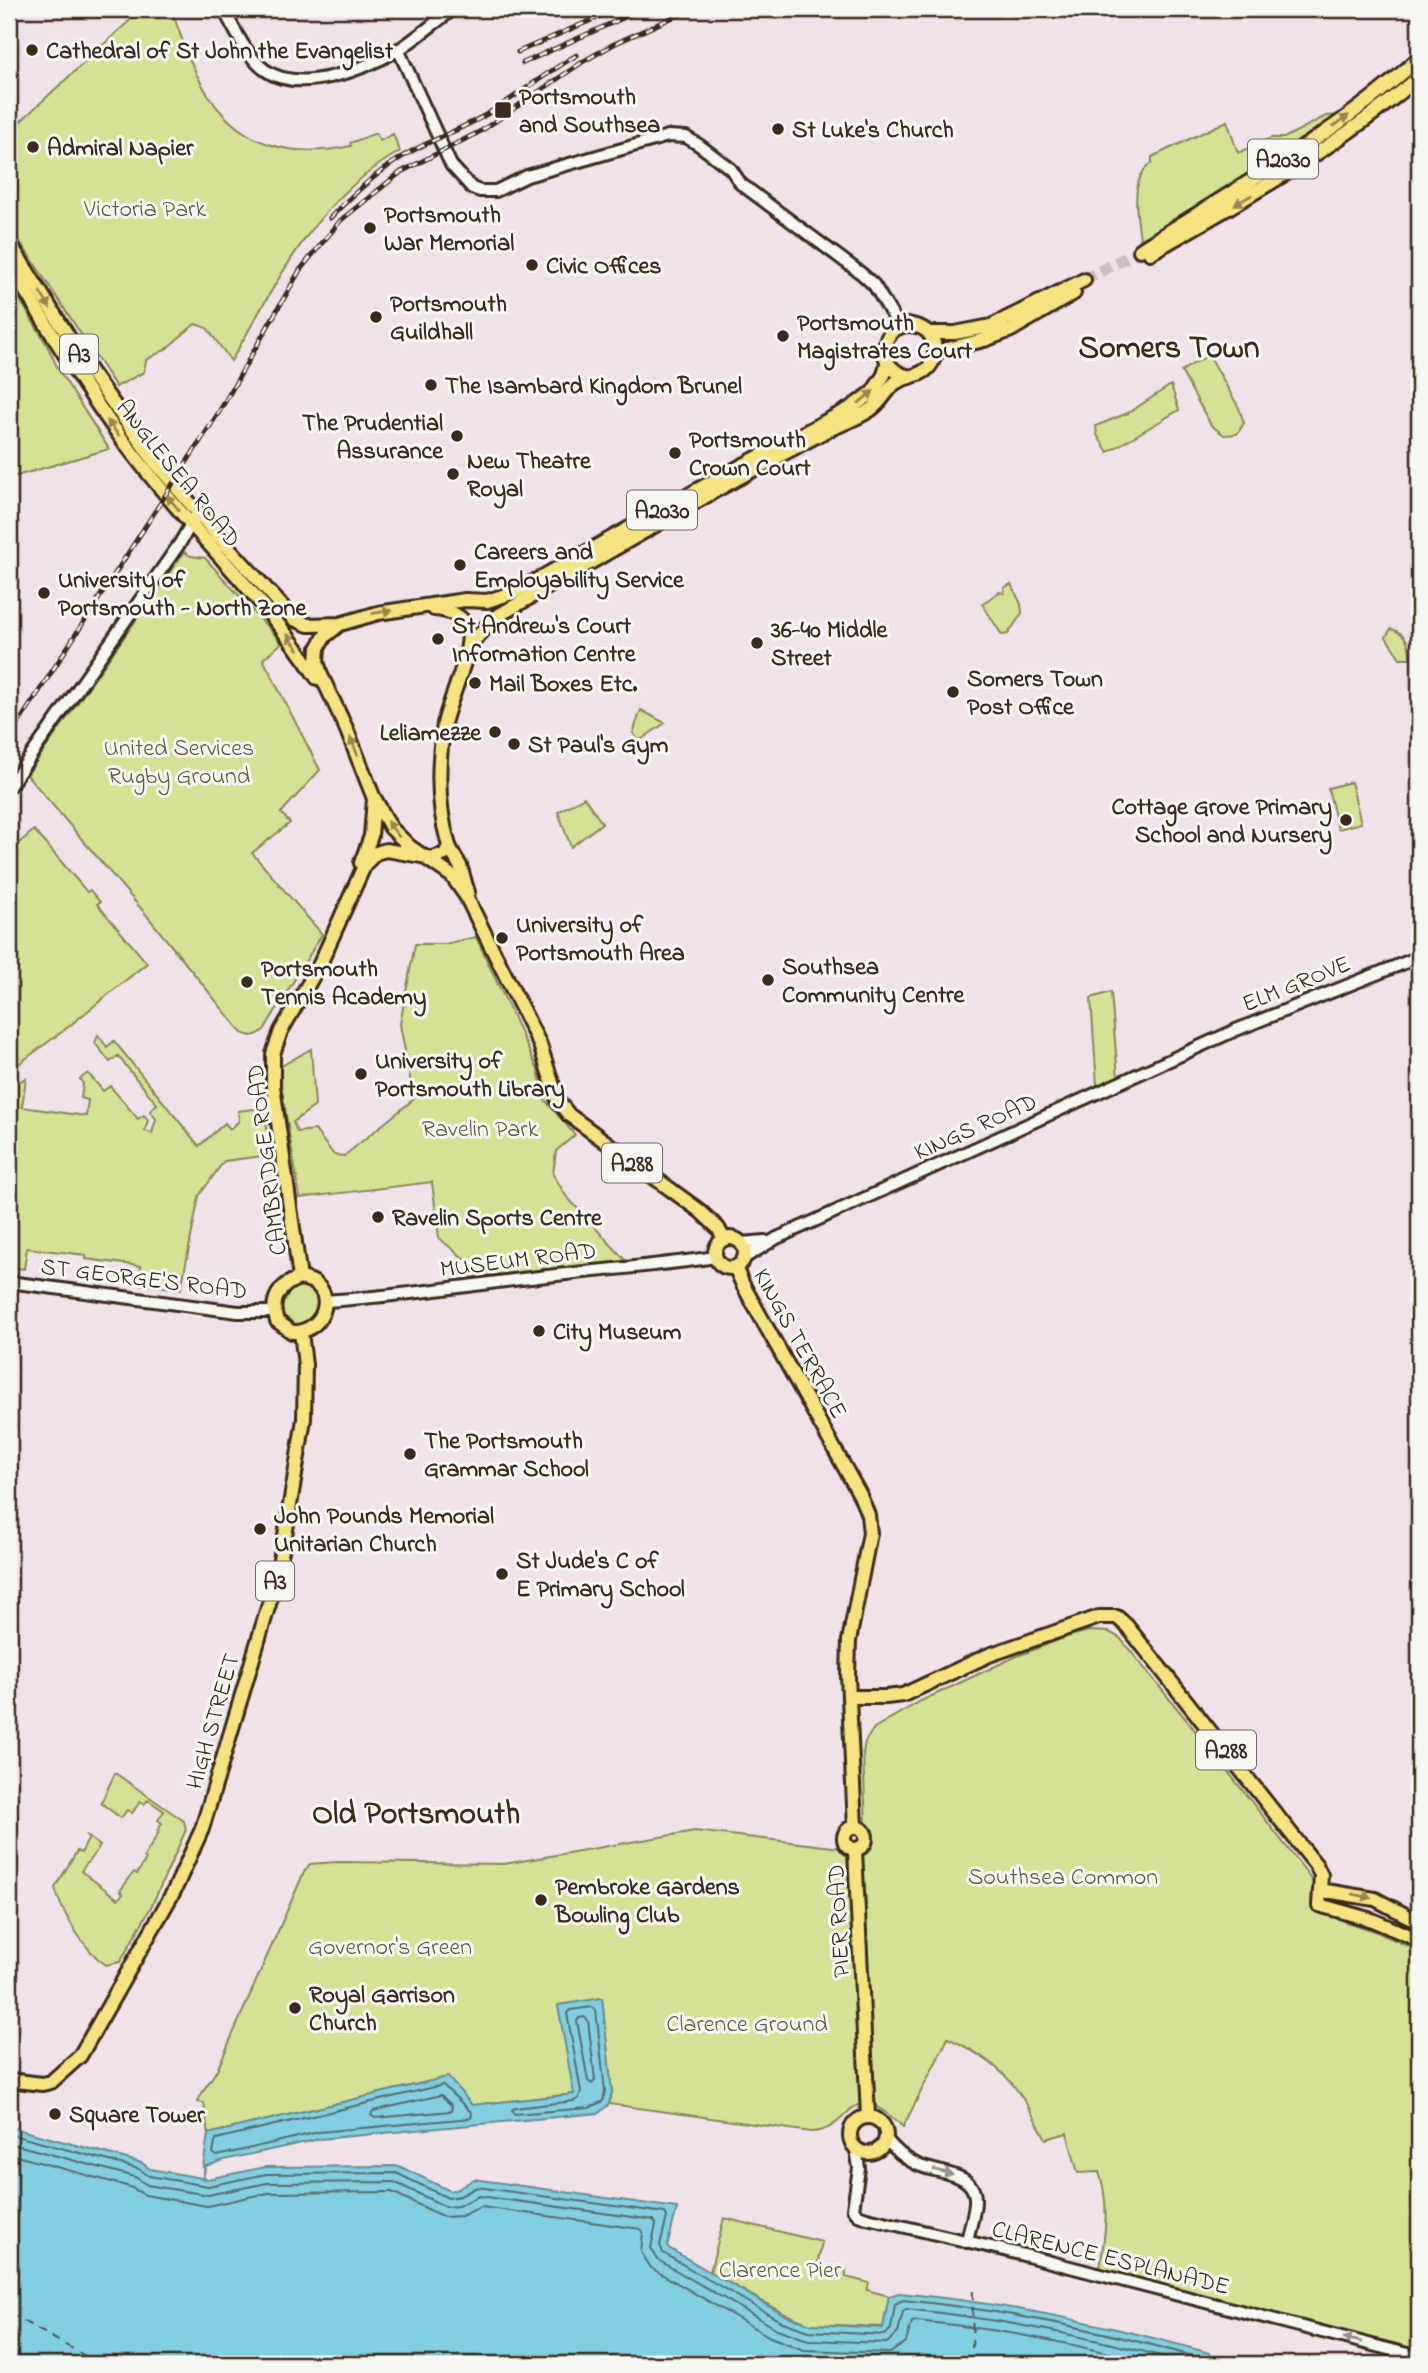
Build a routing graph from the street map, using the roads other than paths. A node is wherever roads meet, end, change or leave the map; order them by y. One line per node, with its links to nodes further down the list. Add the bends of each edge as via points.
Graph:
1 (223, 9): 3 (street, via 255,61 281,78 321,79)
2 (454, 9): 3 (street)
3 (398, 50): 8 (street, via 456,173 472,188 496,191 527,176 668,136 686,137 862,274)
4 (1419, 58): 5 (main road, A2030, one-way to 4, via 1260,190 1140,254 1328,131)
5 (1419, 77)
6 (9, 242): 13 (main road, ANGLESEA ROAD / A3, one-way to 13, via 116,410)
7 (9, 264): 14 (main road, ANGLESEA ROAD / A3, one-way to 7, via 104,416)
8 (900, 328): 9 (main road, via 915,325); 11 (main road, via 886,339)
9 (929, 333): 10 (main road); 10 (main road, via 991,326 1084,284 1011,330)
10 (935, 352): 12 (main road, via 924,371)
11 (887, 362): 12 (main road); 15 (main road, A2030, one-way to 11, via 487,601 515,592 863,401 880,382)
12 (907, 376): 17 (main road, A2030, via 862,415 721,488 494,618 472,643)
13 (198, 512): 14 (street); 16 (main road, ANGLESEA ROAD / A3, via 295,619 308,625)
14 (191, 524): 18 (main road, ANGLESEA ROAD / A3, one-way to 14, via 281,626); 19 (street)
15 (410, 609): 16 (main road, A3, one-way to 15, via 378,612); 17 (main road, A3, via 443,610 461,619 469,636)
16 (340, 624): 18 (main road, A3, via 325,636 316,655)
17 (465, 661): 21 (main road, A3, via 447,714 440,762)
18 (331, 699): 20 (main road, A3, one-way to 18)
19 (9, 787)
20 (373, 796): 22 (main road, A3, one-way to 20, via 395,832); 23 (main road, CAMBRIDGE ROAD / A3, via 371,836)
21 (449, 846): 22 (main road, A3, via 442,857); 24 (main road, A288)
22 (422, 856): 23 (main road, CAMBRIDGE ROAD / A3, via 392,850 376,853); 24 (main road, A288, via 452,876)
23 (353, 888): 32 (main road, CAMBRIDGE ROAD / A3, via 273,1054 273,1086)
24 (472, 906): 28 (main road, A288, via 540,1045 558,1101 569,1115 700,1211)
25 (1419, 957): 26 (street, ELM GROVE)
26 (1189, 1050): 27 (street, KINGS ROAD)
27 (778, 1238): 29 (street, KINGS ROAD); 31 (street, KINGS ROAD)
28 (724, 1239): 29 (main road); 30 (main road, via 716,1246)
29 (741, 1243): 31 (main road, via 745,1250)
30 (715, 1257): 31 (main road, via 723,1266); 34 (street, MUSEUM ROAD)
31 (740, 1263): 37 (main road, KINGS TERRACE, via 743,1285 868,1515 870,1533 849,1641)
32 (300, 1278): 34 (main road, via 316,1283); 35 (main road, via 275,1297)
33 (9, 1282): 35 (street, ST GEORGE'S ROAD, via 238,1312)
34 (326, 1301): 36 (main road, via 318,1319)
35 (274, 1312): 36 (main road, via 280,1325)
36 (300, 1332): 41 (main road, HIGH STREET / A3, via 305,1364 304,1419 284,1542 204,1823 174,1891 80,2056 51,2082)
37 (849, 1697): 38 (main road, A288, via 903,1695 1011,1647 1099,1617 1117,1617 1316,1865); 42 (main road, PIER ROAD, via 855,1827 866,1839 863,1847 855,1850)
38 (1320, 1890): 39 (main road, one-way to 39, via 1375,1899); 40 (main road, A288, via 1319,1905 1384,1924)
39 (1419, 1922)
40 (1419, 1940)
41 (9, 2080)
42 (868, 2116): 43 (main road, via 883,2123); 44 (main road, via 851,2129 850,2140)
43 (886, 2139): 44 (main road, via 874,2152); 45 (street, one-way to 45, via 918,2165 968,2182 975,2199)
44 (856, 2149): 45 (street, CLARENCE ESPLANADE, via 859,2168 853,2209 858,2215)
45 (967, 2242): 46 (street, CLARENCE ESPLANADE, one-way to 45)
46 (1419, 2357)

